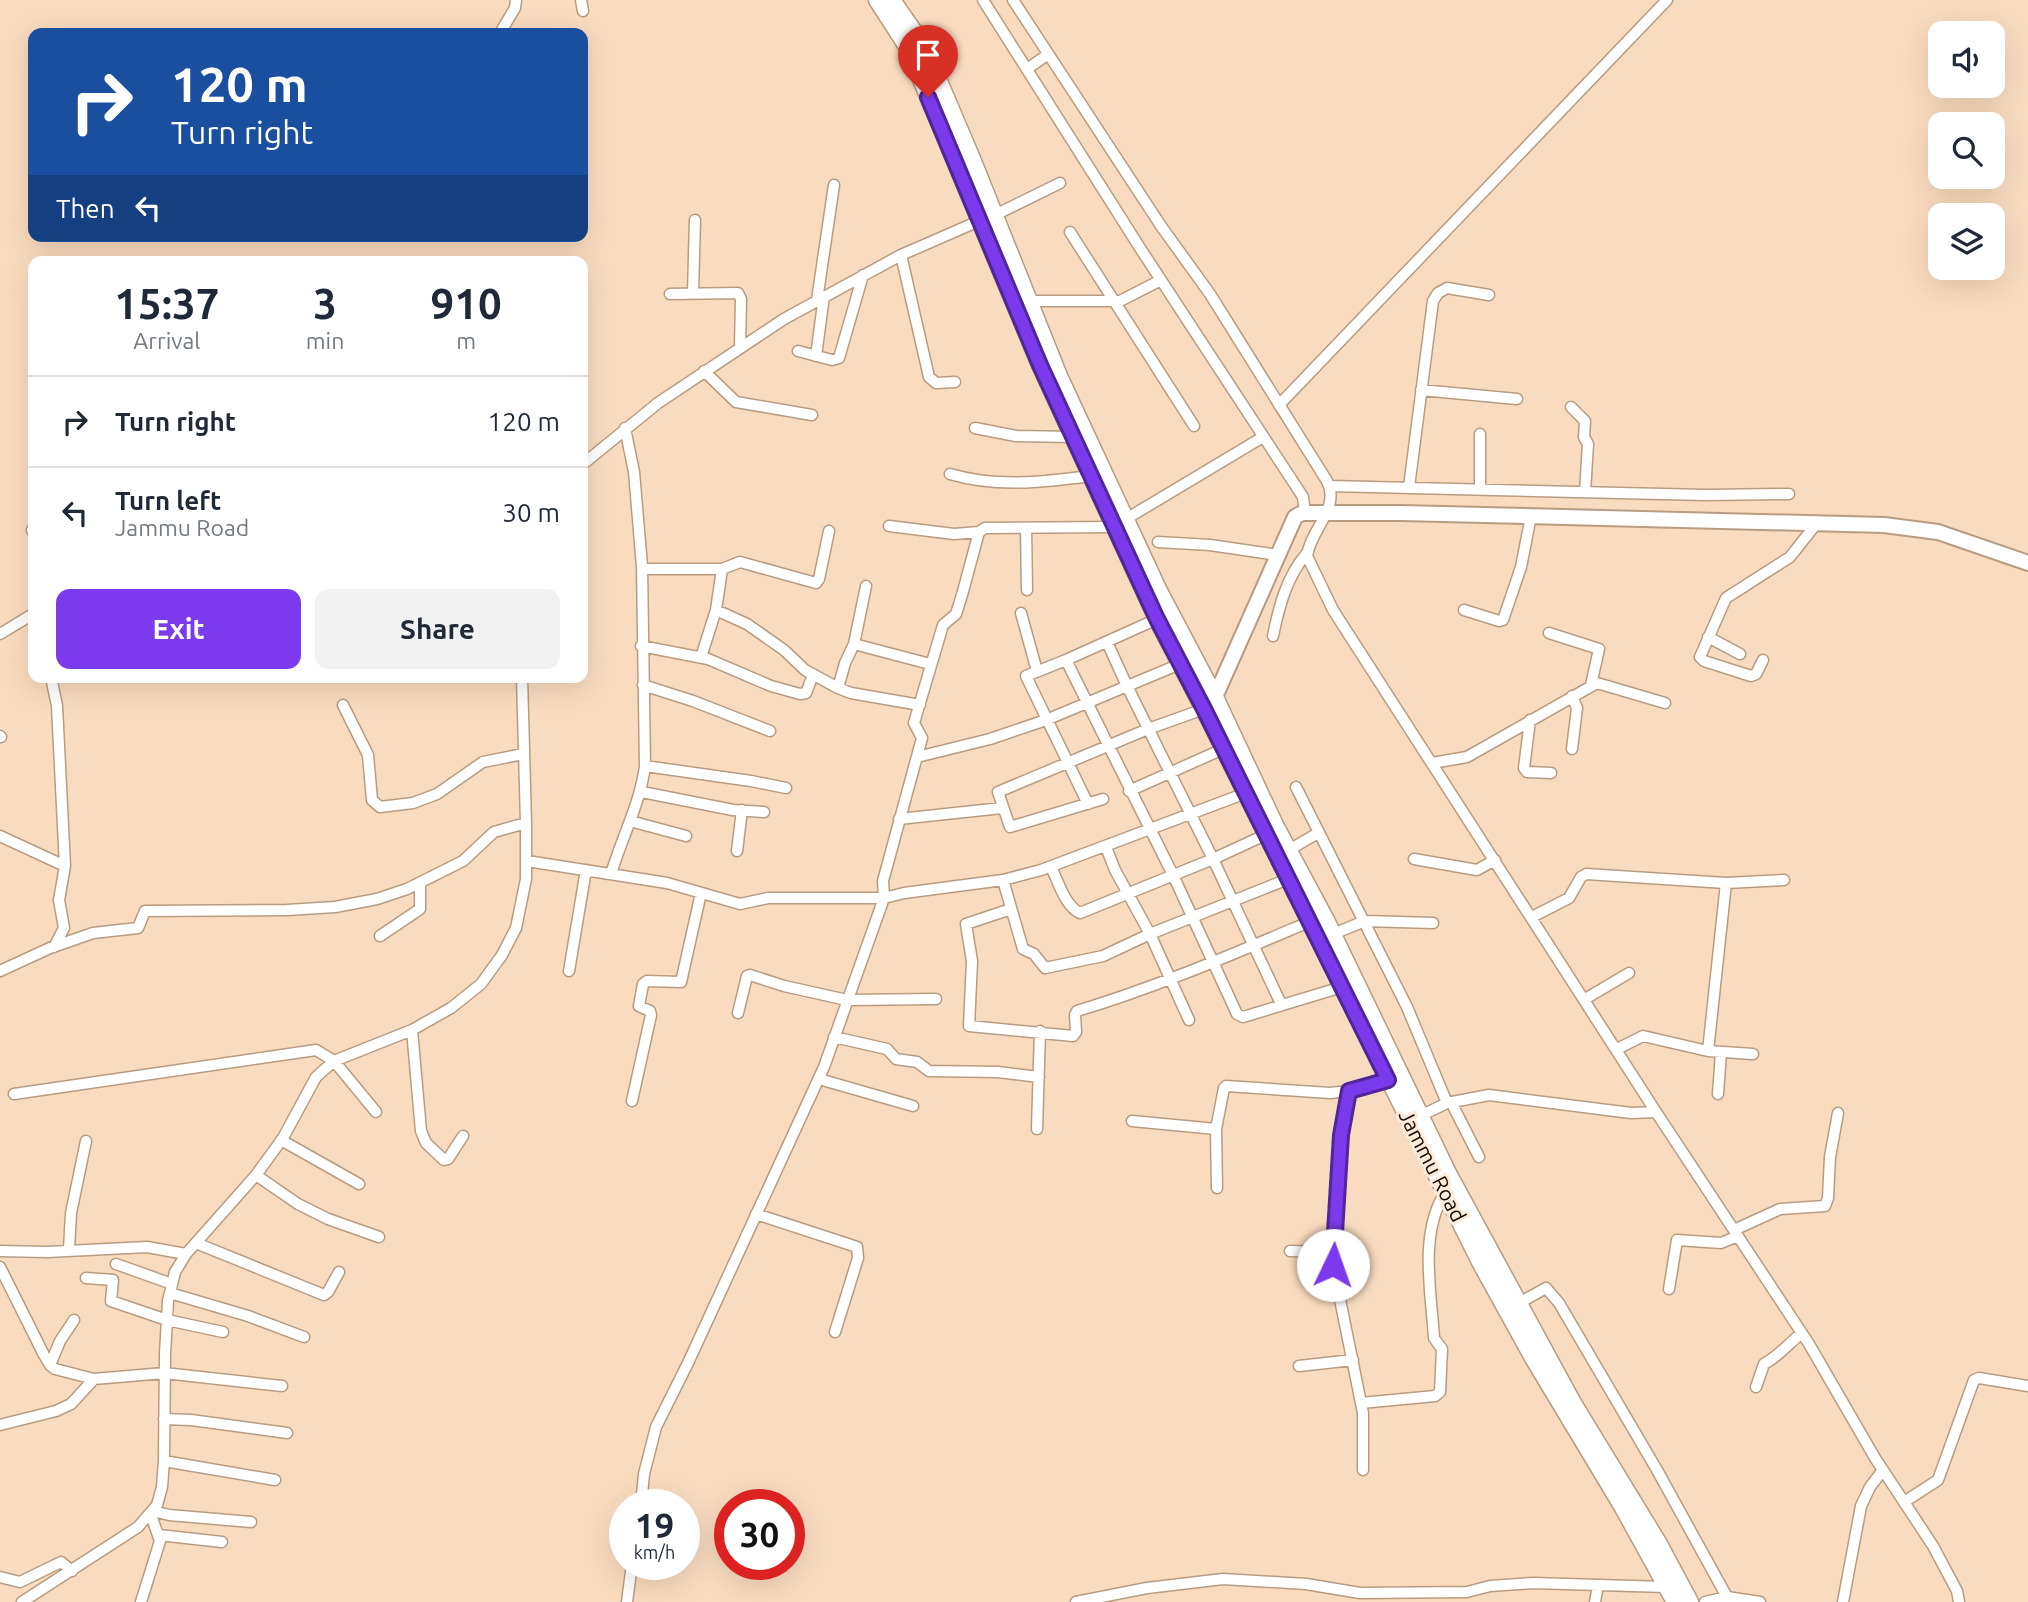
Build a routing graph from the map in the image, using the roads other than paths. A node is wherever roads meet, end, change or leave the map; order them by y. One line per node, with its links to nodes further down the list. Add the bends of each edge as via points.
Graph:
1 (516, 0): 7 (street)
2 (877, 0): 12 (main road, Jammu Road, via 908,48)
3 (892, 0): 12 (main road, via 924,46)
4 (983, 0): 9 (street)
5 (1013, 0): 8 (street)
6 (1667, 0): 31 (street)
7 (503, 28)
8 (1044, 56): 9 (street); 31 (street, via 1210,294)
9 (1029, 67): 17 (street)
10 (1060, 183): 12 (street)
11 (834, 185): 21 (street)
12 (987, 218): 15 (street); 22 (main road); 38 (main road, Jammu Road, via 1040,365)
13 (695, 220): 18 (street)
14 (1070, 232): 23 (street)
15 (901, 255): 16 (street); 28 (street, via 929,377 936,383)
16 (863, 275): 21 (street); 26 (street, via 839,358)
17 (1161, 280): 23 (street); 39 (street)
18 (692, 293): 19 (street); 24 (street, via 740,295)
19 (670, 294)
20 (1489, 295): 29 (street, via 1447,288 1435,298)
21 (821, 298): 24 (street); 26 (street)
22 (1029, 301): 23 (street); 49 (main road)
23 (1113, 301): 34 (street)
24 (740, 348): 27 (street)
25 (798, 351): 26 (street)
26 (816, 356)
27 (704, 371): 33 (street, via 736,402); 35 (street)
28 (955, 382)
29 (1421, 390): 30 (street); 43 (street)
30 (1517, 399)
31 (1279, 405): 47 (street)
32 (1571, 407): 45 (street, via 1584,420 1588,444)
33 (812, 415)
34 (1194, 426)
35 (625, 428): 40 (street); 59 (street, via 635,472)
36 (975, 428): 38 (street, via 1016,436)
37 (1480, 434): 44 (street)
38 (1073, 437): 42 (main road, Jammu Road)
39 (1263, 437): 47 (street, via 1303,497); 49 (street)
40 (588, 460)
41 (950, 474): 42 (street, via 1009,484)
42 (1091, 476): 49 (main road, Jammu Road)
43 (1409, 487): 44 (street); 47 (street)
44 (1480, 489): 45 (street)
45 (1585, 492): 46 (street)
46 (1789, 494)
47 (1321, 504): 48 (street); 56 (street); 57 (street, via 1295,517)
48 (1531, 516): 50 (street); 64 (street, via 1521,567 1503,620)
49 (1120, 523): 52 (street); 66 (main road, Jammu Road); 91 (main road, via 1158,591)
50 (1816, 523): 58 (street, via 1938,532); 71 (street, via 1790,556 1726,598)
51 (889, 526): 54 (street, via 954,534)
52 (1026, 528): 54 (street); 62 (street)
53 (829, 531): 60 (street, via 816,583 740,562)
54 (979, 532): 79 (street, via 956,614 943,625)
55 (1158, 542): 57 (street)
56 (1307, 553): 70 (street, via 1284,592); 105 (street, via 1333,610)
57 (1278, 555): 91 (street)
58 (2028, 563)
59 (642, 569): 60 (street); 74 (street)
60 (722, 569): 63 (street)
61 (866, 586): 73 (street)
62 (1027, 590)
63 (716, 610): 76 (street); 82 (street, via 747,624)
64 (1464, 610)
65 (1021, 613): 81 (street)
66 (1157, 619): 72 (street); 80 (main road, Jammu Road)
67 (28, 620): 69 (street)
68 (1549, 633): 86 (street, via 1599,649)
69 (0, 634)
70 (1273, 636)
71 (1708, 637): 75 (street); 78 (street, via 1701,655 1704,661 1752,676)
72 (1107, 642): 77 (street); 87 (street)
73 (854, 644): 79 (street); 88 (street)
74 (642, 646): 76 (street); 85 (street)
75 (1740, 654)
76 (701, 657): 82 (street, via 771,687 800,694 806,693)
77 (1066, 660): 81 (street); 90 (street)
78 (1763, 660)
79 (930, 664): 94 (street)
80 (1180, 664): 87 (street); 91 (main road, Jammu Road)
81 (1037, 671): 95 (street, via 1026,678)
82 (813, 675): 88 (street)
83 (52, 683): 135 (street)
84 (522, 683): 102 (street)
85 (643, 685): 98 (street); 106 (street)
86 (1591, 685): 89 (street); 92 (street)
87 (1127, 686): 90 (street); 97 (street)
88 (838, 688): 94 (street)
89 (1573, 696): 96 (street); 101 (street, via 1577,708)
90 (1087, 702): 95 (street); 99 (street)
91 (1210, 703): 97 (street); 100 (main road, Jammu Road); 128 (main road)
92 (1665, 703)
93 (344, 705): 102 (street, via 368,755 372,800 377,806 413,803 437,794 483,762)
94 (920, 705): 103 (street, via 914,723 922,736)
95 (1046, 720): 103 (street); 104 (street)
96 (1530, 720): 105 (street, via 1466,757); 108 (street, via 1524,768)
97 (1148, 729): 99 (street); 107 (street)
98 (770, 732)
99 (1107, 746): 104 (street); 111 (street)
100 (1223, 749): 107 (street); 113 (main road, Jammu Road)
101 (1572, 749)
102 (523, 754): 122 (street)
103 (917, 757): 120 (street)
104 (1066, 762): 115 (street); 116 (street, via 999,790)
105 (1432, 763): 133 (street)
106 (645, 766): 110 (street); 112 (street)
107 (1170, 771): 111 (street); 119 (street)
108 (1551, 774)
109 (1296, 787): 124 (street)
110 (786, 788)
111 (1129, 791): 123 (street)
112 (642, 792): 117 (street); 121 (street)
113 (1246, 793): 119 (street); 125 (main road, Jammu Road)
114 (1104, 799): 115 (street)
115 (1088, 804): 116 (street, via 1012,827)
116 (1002, 808): 120 (street)
117 (742, 810): 118 (street); 130 (street)
118 (764, 812)
119 (1191, 814): 123 (street); 131 (street)
120 (900, 819): 147 (street, via 883,881)
121 (630, 821): 127 (street); 138 (street)
122 (526, 823): 134 (street); 143 (street, via 494,832 463,861)
123 (1150, 831): 129 (street); 139 (street)
124 (1317, 834): 128 (street); 154 (street)
125 (1265, 835): 131 (street); 140 (main road, Jammu Road)
126 (0, 836): 135 (street)
127 (686, 836)
128 (1295, 846): 156 (main road)
129 (1106, 847): 136 (street); 146 (street)
130 (737, 851)
131 (1213, 859): 139 (street); 148 (street)
132 (1414, 859): 133 (street, via 1476,870)
133 (1495, 860): 150 (street)
134 (527, 861): 137 (street); 172 (street, via 516,928 502,955 460,1003)
135 (65, 866): 159 (street, via 59,906 64,928)
136 (1051, 867): 141 (street); 146 (street, via 1077,913)
137 (586, 870): 138 (street); 162 (street)
138 (611, 874): 145 (street)
139 (1173, 875): 146 (street); 151 (street)
140 (1288, 879): 148 (street); 152 (main road, Jammu Road)
141 (1003, 880): 147 (street); 149 (street)
142 (1784, 880): 144 (street)
143 (420, 883): 157 (street, via 421,909); 159 (street, via 377,899 335,907 153,909 143,912 138,928 98,931)
144 (1726, 883): 150 (street, via 1586,874 1569,898); 176 (street)
145 (701, 893): 147 (street, via 740,905 768,898); 186 (street, via 681,982 643,984 639,1006 651,1014)
146 (1128, 893): 155 (street)
147 (884, 898): 168 (street)
148 (1233, 902): 151 (street); 158 (street)
149 (1011, 909): 155 (street, via 1023,950 1034,954 1045,968 1103,956); 173 (street, via 966,924 972,961 968,1024)
150 (1532, 917): 167 (street)
151 (1193, 918): 155 (street); 160 (street)
152 (1309, 922): 158 (street); 165 (main road, Jammu Road)
153 (1433, 923): 154 (street)
154 (1357, 924): 156 (street); 187 (street, via 1407,1007)
155 (1150, 934): 164 (street)
156 (1333, 934): 192 (main road)
157 (380, 936)
158 (1254, 945): 160 (street); 169 (street)
159 (54, 947): 161 (street)
160 (1213, 962): 164 (street); 169 (street, via 1238,1016)
161 (0, 971)
162 (569, 971)
163 (1629, 973): 167 (street)
164 (1171, 978): 171 (street); 173 (street, via 1077,1012 1075,1035)
165 (1342, 987): 169 (street); 182 (main road, Jammu Road)
166 (936, 999): 168 (street)
167 (1585, 999): 175 (street)
168 (847, 1000): 170 (street, via 750,975); 174 (street)
169 (1281, 1004)
170 (738, 1013)
171 (1189, 1020)
172 (412, 1030): 179 (street); 196 (street, via 424,1139 444,1160)
173 (1040, 1031): 180 (street)
174 (834, 1037): 180 (street, via 887,1049 895,1058 917,1062 929,1071); 181 (street)
175 (1617, 1049): 176 (street, via 1643,1036); 190 (street)
176 (1708, 1051): 177 (street)
177 (1721, 1052): 178 (street); 185 (street)
178 (1753, 1054)
179 (334, 1061): 184 (street, via 312,1051); 189 (street); 197 (street, via 316,1077)
180 (1039, 1077): 194 (street)
181 (818, 1080): 188 (street); 204 (street)
182 (1388, 1080): 183 (street); 203 (main road, Jammu Road)
183 (1349, 1091): 195 (street, via 1226,1086); 211 (street, via 1341,1135)
184 (14, 1094)
185 (1718, 1094)
186 (632, 1101)
187 (1445, 1104): 190 (street, via 1489,1095 1631,1113); 192 (street); 199 (street)
188 (913, 1106)
189 (376, 1112)
190 (1656, 1112): 205 (street)
191 (1838, 1113): 205 (street, via 1825,1206 1780,1209)
192 (1420, 1116): 221 (main road, via 1448,1173)
193 (1132, 1121): 195 (street)
194 (1038, 1129)
195 (1216, 1129): 202 (street)
196 (463, 1136)
197 (281, 1140): 200 (street); 201 (street)
198 (86, 1141): 208 (street, via 74,1192)
199 (1479, 1157)
200 (256, 1175): 206 (street, via 298,1204); 207 (street)
201 (359, 1184)
202 (1217, 1188)
203 (1445, 1192): 236 (street, via 1429,1238 1434,1338 1442,1349 1440,1392); 254 (main road, Jammu Road, via 1533,1358)
204 (756, 1214): 225 (street, via 857,1247 858,1258); 244 (street, via 656,1427)
205 (1736, 1233): 218 (street, via 1721,1243 1676,1240); 226 (street)
206 (379, 1237)
207 (196, 1243): 212 (street); 215 (street, via 324,1295)
208 (69, 1250): 209 (street); 212 (street, via 147,1247)
209 (0, 1251)
210 (1290, 1251): 211 (street)
211 (1333, 1252): 228 (street)
212 (186, 1254): 217 (street)
213 (116, 1264): 217 (street)
214 (0, 1267): 219 (street)
215 (339, 1272)
216 (86, 1278): 223 (street, via 113,1280 110,1300)
217 (171, 1289): 223 (street); 227 (street)
218 (1669, 1289)
219 (13, 1293): 220 (street); 229 (street)
220 (0, 1295)
221 (1530, 1296): 256 (street, via 1548,1288 1563,1310); 264 (main road, via 1573,1403)
222 (74, 1320): 229 (street)
223 (167, 1320): 224 (street); 231 (street)
224 (223, 1332)
225 (835, 1332)
226 (1802, 1332): 235 (street, via 1780,1356 1763,1366); 242 (street)
227 (304, 1338)
228 (1353, 1360): 230 (street); 236 (street)
229 (50, 1365): 232 (street)
230 (1299, 1366)
231 (164, 1373): 232 (street); 233 (street); 237 (street)
232 (94, 1379): 238 (street, via 71,1404)
233 (282, 1386)
234 (2028, 1386): 245 (street, via 1974,1380 1938,1480)
235 (1756, 1387)
236 (1361, 1403): 241 (street)
237 (164, 1419): 239 (street); 240 (street)
238 (0, 1425)
239 (287, 1433)
240 (164, 1461): 243 (street); 246 (street, via 161,1496)
241 (1363, 1470)
242 (1883, 1470): 245 (street); 267 (street, via 1861,1506)
243 (275, 1480)
244 (643, 1489)
245 (1904, 1502): 268 (street, via 1938,1556)
246 (152, 1513): 247 (street); 248 (street); 250 (street)
247 (251, 1522)
248 (159, 1535): 249 (street); 258 (street)
249 (222, 1542)
250 (72, 1571): 251 (street, via 61,1562 20,1582); 257 (street)
251 (0, 1577)
252 (630, 1580): 259 (street)
253 (1598, 1585): 254 (street); 255 (street, via 1533,1583); 262 (street)
254 (1666, 1587): 263 (main road, Jammu Road)
255 (1483, 1589): 260 (street, via 1360,1593 1223,1579); 261 (street)
256 (1727, 1597): 265 (street); 266 (street)
257 (22, 1602)
258 (141, 1602)
259 (627, 1602)
260 (1076, 1602)
261 (1483, 1602)
262 (1595, 1602)
263 (1675, 1602)
264 (1690, 1602)
265 (1705, 1602)
266 (1760, 1602)
267 (1843, 1602)
268 (1959, 1602)

